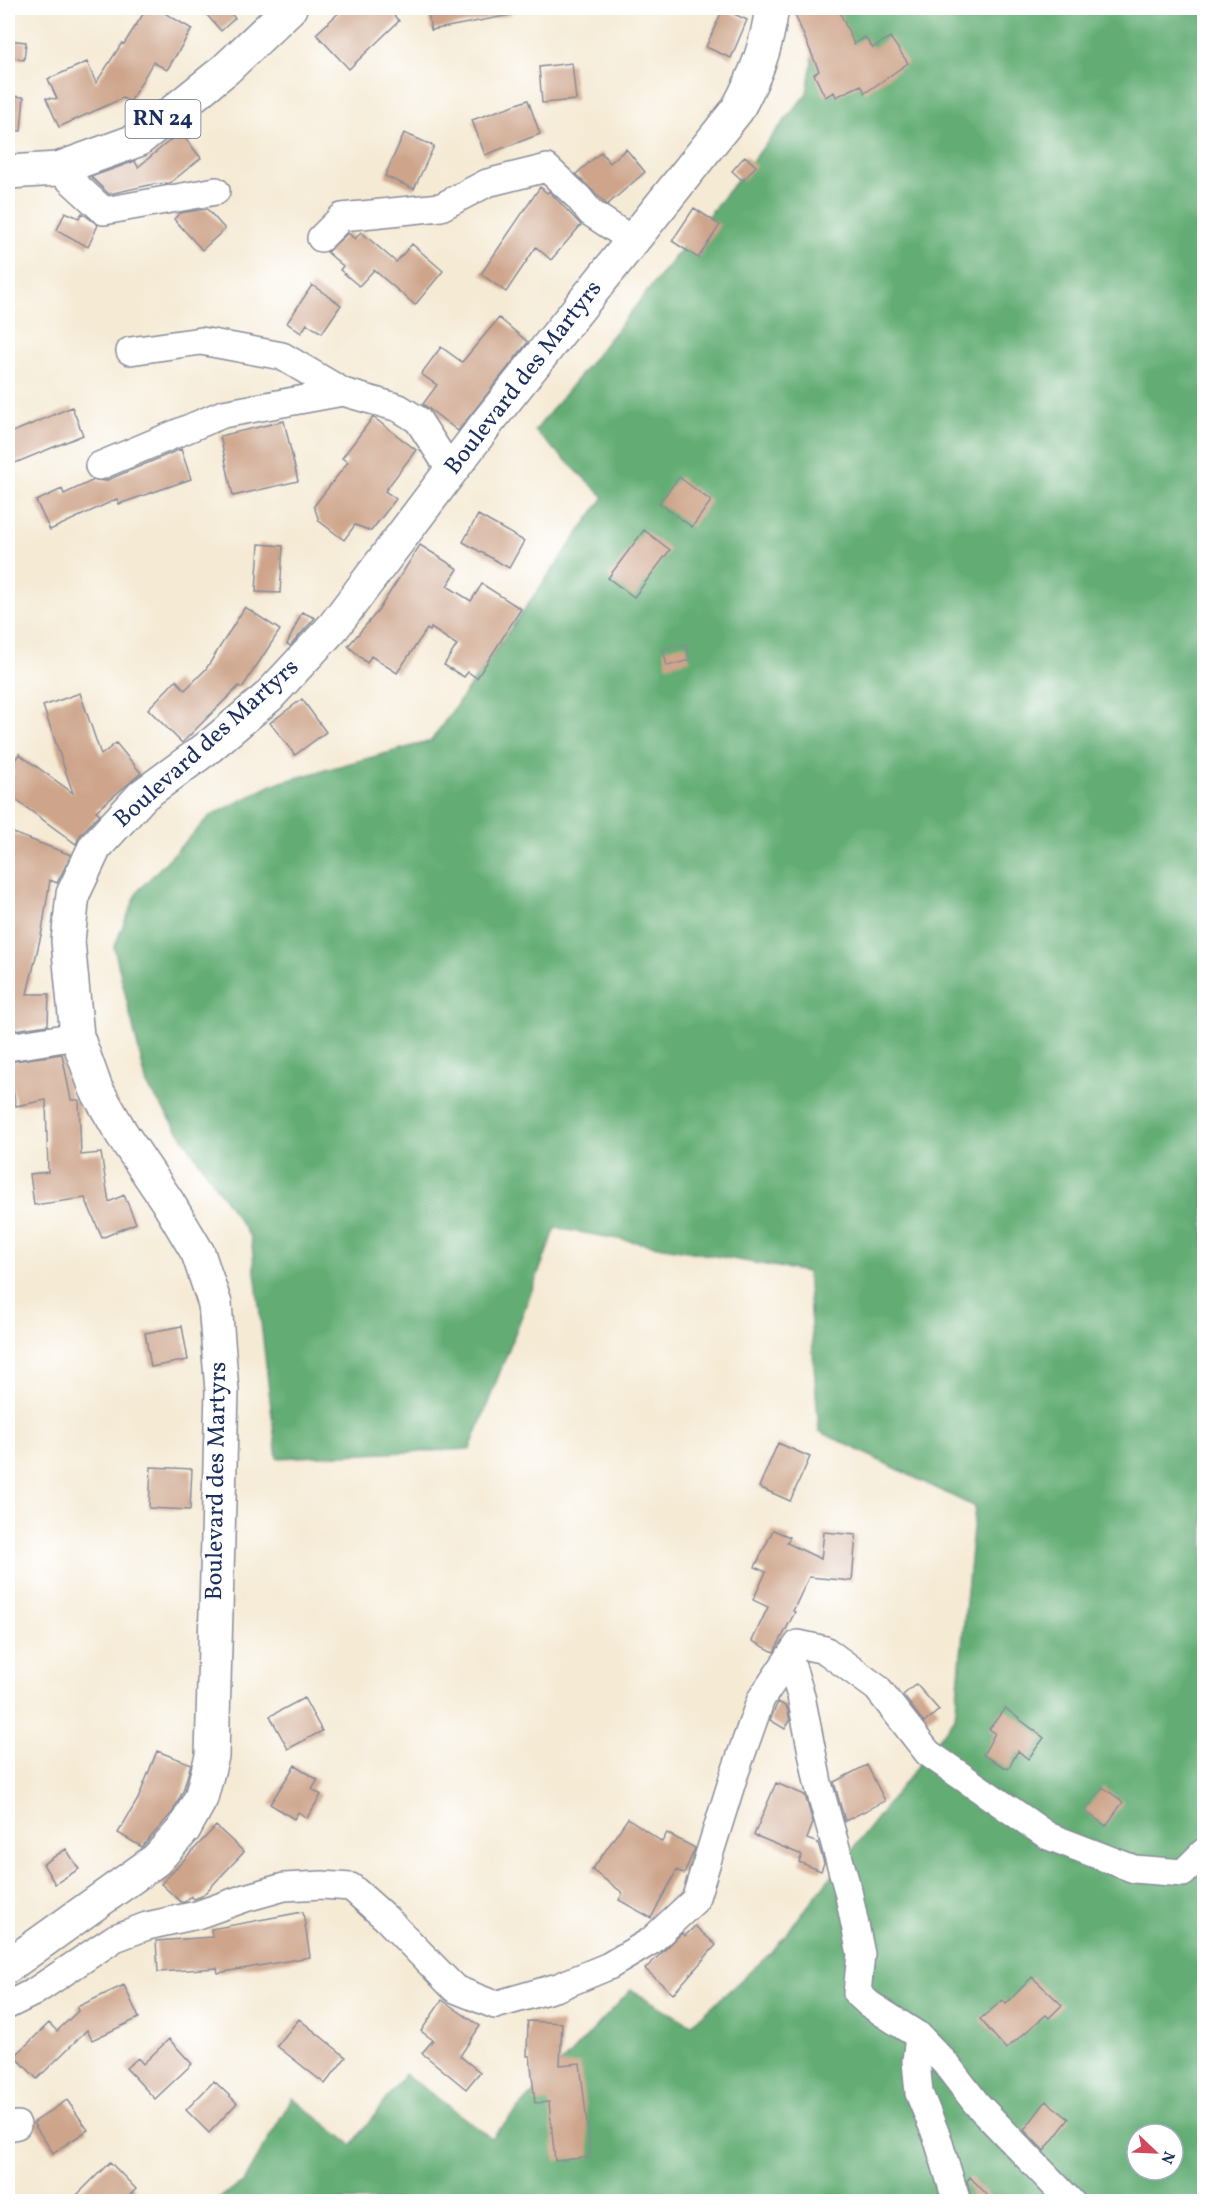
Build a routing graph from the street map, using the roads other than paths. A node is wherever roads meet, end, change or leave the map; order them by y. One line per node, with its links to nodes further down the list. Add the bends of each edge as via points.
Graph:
1 (290, 8): 3 (main road, RN 24, via 226,69 138,140)
2 (772, 8): 7 (main road, Boulevard des Martyrs, via 768,39 756,75 737,110)
3 (58, 169): 4 (main road, RN 24); 5 (street, via 104,212)
4 (8, 172)
5 (216, 191)
6 (321, 238): 7 (street, via 342,217 441,207 487,183 547,168 591,213)
7 (632, 240): 11 (main road, Boulevard des Martyrs)
8 (130, 351): 9 (street, via 201,341 282,356)
9 (343, 392): 10 (street, via 223,414); 11 (street, via 399,408 418,420)
10 (99, 466)
11 (451, 471): 12 (main road, Boulevard des Martyrs, via 334,626 275,689 210,746 143,795 95,847 73,894 68,941)
12 (78, 1038): 13 (street); 16 (main road, Boulevard des Martyrs, via 102,1098 122,1134 198,1253 214,1305 222,1391 212,1756 201,1798 184,1829 156,1860)
13 (8, 1047)
14 (789, 1657): 15 (street, via 798,1644 825,1650 877,1688 928,1753 1048,1836 1134,1869 1183,1873); 17 (street, via 761,1699 695,1900 651,1941 609,1966 558,1987 495,2005 455,1989 351,1887 284,1887 115,1938); 18 (street, via 861,1954 858,1993)
15 (1204, 1852)
16 (8, 1966)
17 (8, 2005)
18 (919, 2036): 19 (street, via 919,2093); 20 (street, via 976,2103)
19 (957, 2202)
20 (1071, 2202)

